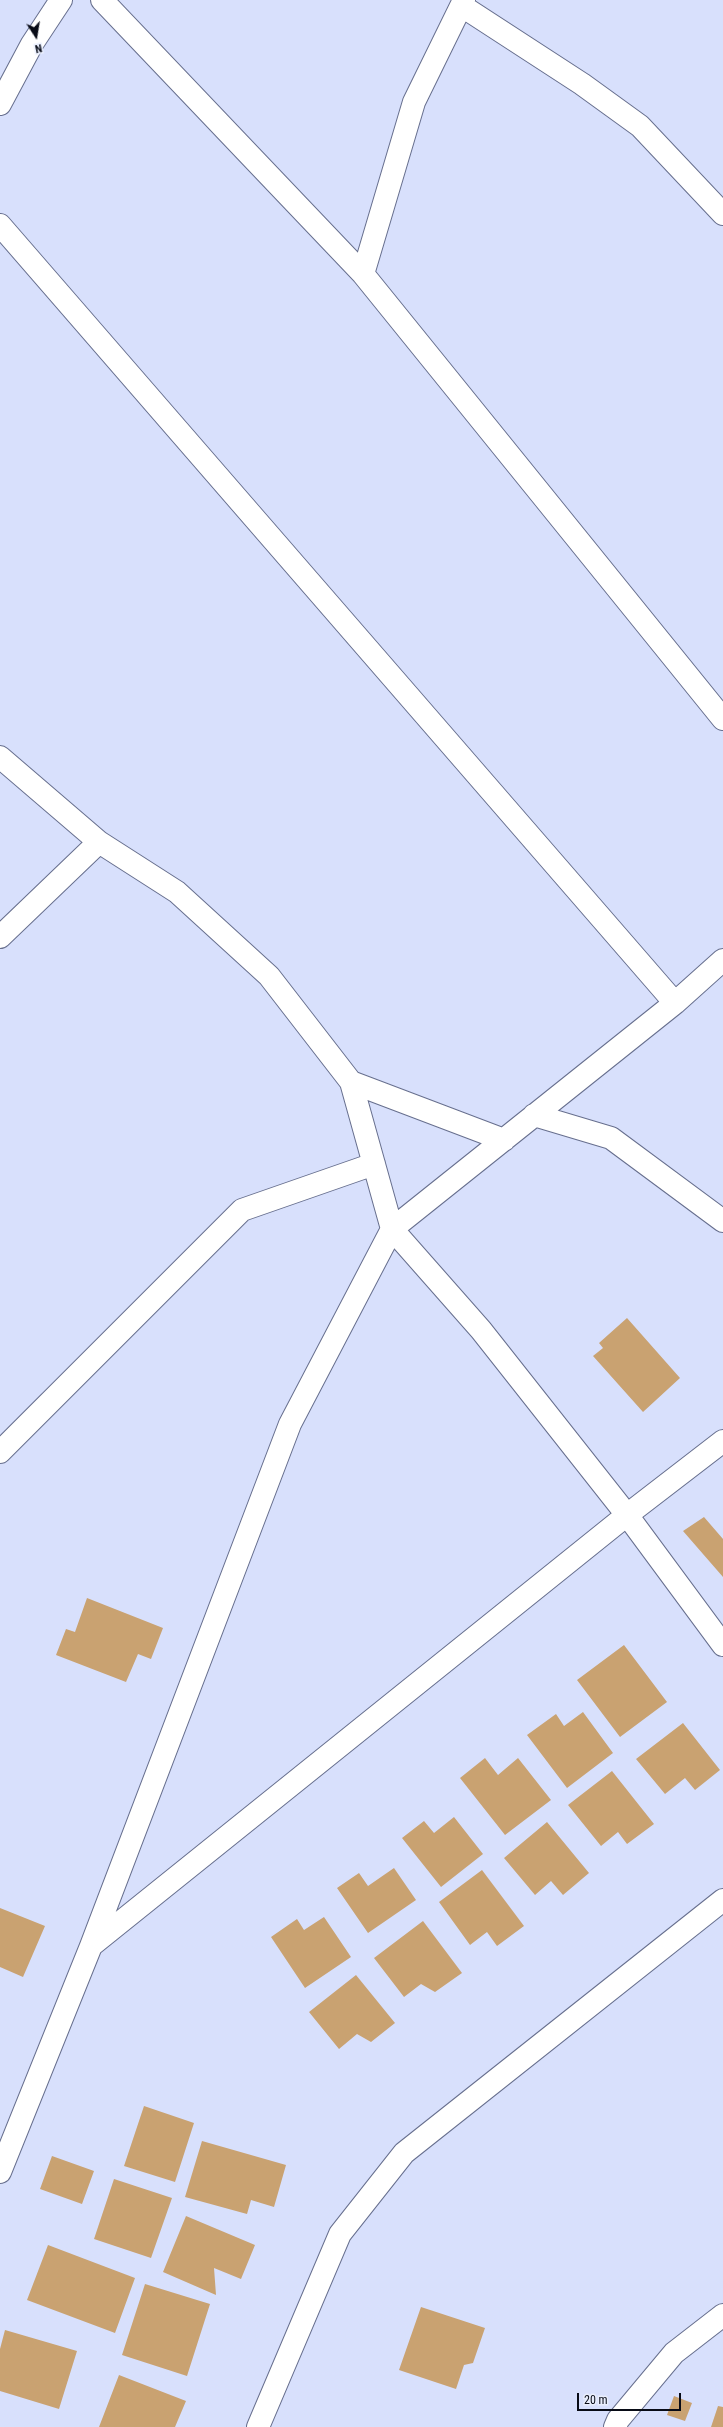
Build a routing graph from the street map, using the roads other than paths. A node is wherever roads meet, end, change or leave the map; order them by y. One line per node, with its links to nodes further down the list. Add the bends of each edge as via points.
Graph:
1 (62, 0): 4 (street, via 32,44)
2 (102, 0): 7 (street)
3 (463, 3): 5 (street, via 640,126); 7 (street, via 414,102)
4 (1, 101)
5 (723, 214)
6 (0, 225): 13 (street)
7 (363, 274): 8 (street)
8 (723, 719)
9 (0, 756): 10 (street)
10 (99, 842): 11 (street); 14 (street, via 177,892 269,976)
11 (0, 936)
12 (723, 960): 13 (street)
13 (675, 1003): 15 (street)
14 (351, 1082): 16 (street); 17 (street)
15 (534, 1115): 16 (street); 18 (street, via 611,1138)
16 (504, 1140): 19 (street)
17 (374, 1164): 19 (street); 21 (street, via 242,1210)
18 (723, 1221)
19 (392, 1229): 22 (street, via 481,1330); 25 (street, via 290,1424)
20 (723, 1441): 22 (street)
21 (0, 1452)
22 (627, 1516): 23 (street); 25 (street)
23 (723, 1645)
24 (723, 1900): 28 (street, via 404,2153 340,2234)
25 (91, 1946): 26 (street)
26 (0, 2172)
27 (722, 2318): 29 (street, via 674,2353 618,2420)
28 (258, 2427)
29 (615, 2427)

